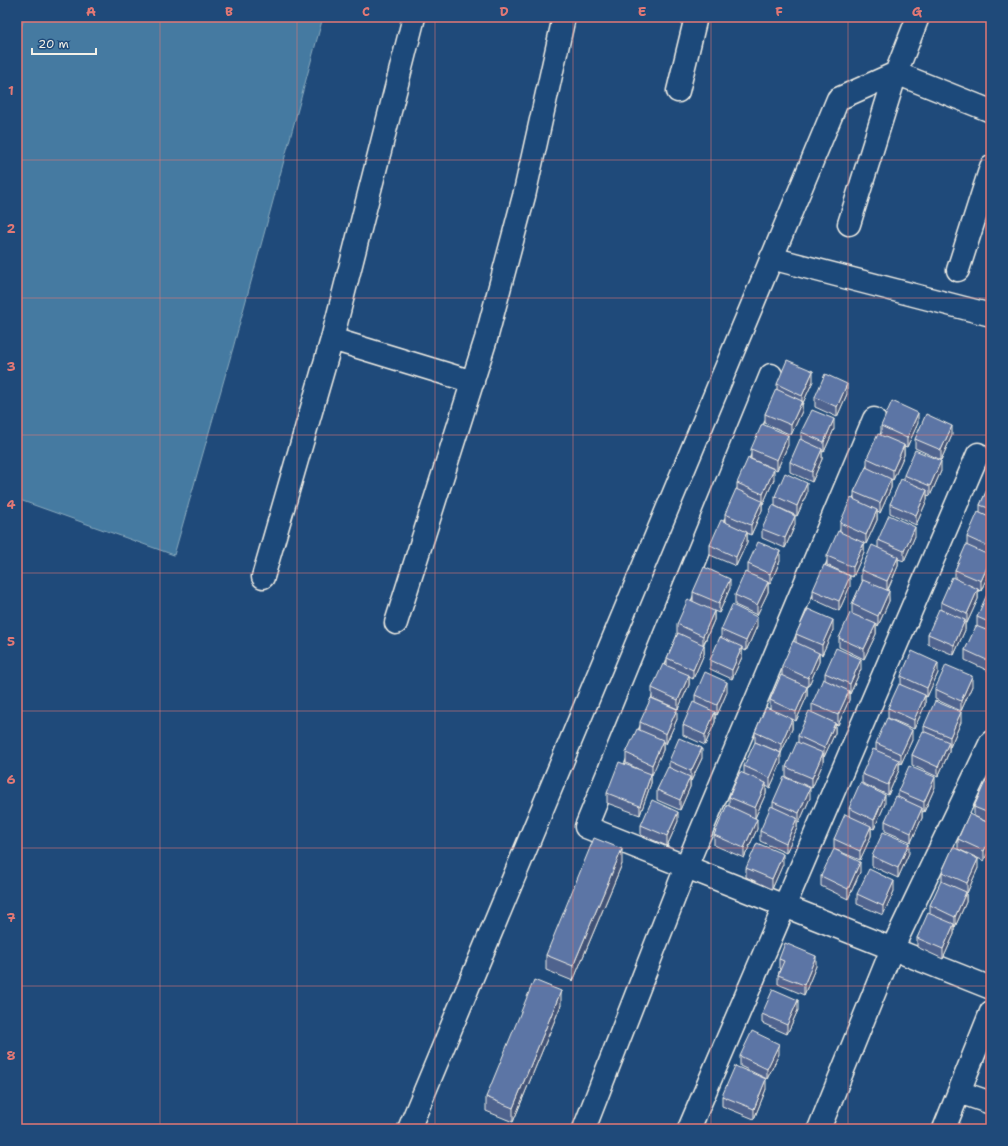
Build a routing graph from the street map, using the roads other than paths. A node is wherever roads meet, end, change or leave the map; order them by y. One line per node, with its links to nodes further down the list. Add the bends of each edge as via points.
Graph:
1 (414, 17): 13 (street)
2 (564, 17): 15 (street, via 524,196)
3 (696, 17): 6 (street)
4 (918, 17): 5 (street)
5 (896, 73): 7 (street); 9 (street); 10 (street, via 838,99)
6 (678, 91)
7 (991, 111)
8 (991, 167): 11 (street)
9 (849, 224)
10 (771, 258): 12 (street); 28 (street)
11 (958, 270)
12 (991, 315)
13 (332, 339): 15 (street); 18 (street)
14 (771, 375): 21 (street, via 586,827)
15 (473, 382): 19 (street)
16 (874, 419): 21 (street)
17 (978, 454): 22 (street)
18 (263, 577)
19 (396, 623)
20 (991, 742): 23 (street)
21 (686, 867): 22 (street); 29 (street)
22 (785, 906): 23 (street); 30 (street)
23 (892, 949): 24 (street); 31 (street)
24 (991, 988)
25 (991, 1012): 26 (street)
26 (959, 1092): 27 (street); 32 (street)
27 (991, 1103)
28 (409, 1129)
29 (584, 1129)
30 (689, 1129)
31 (819, 1129)
32 (944, 1129)

